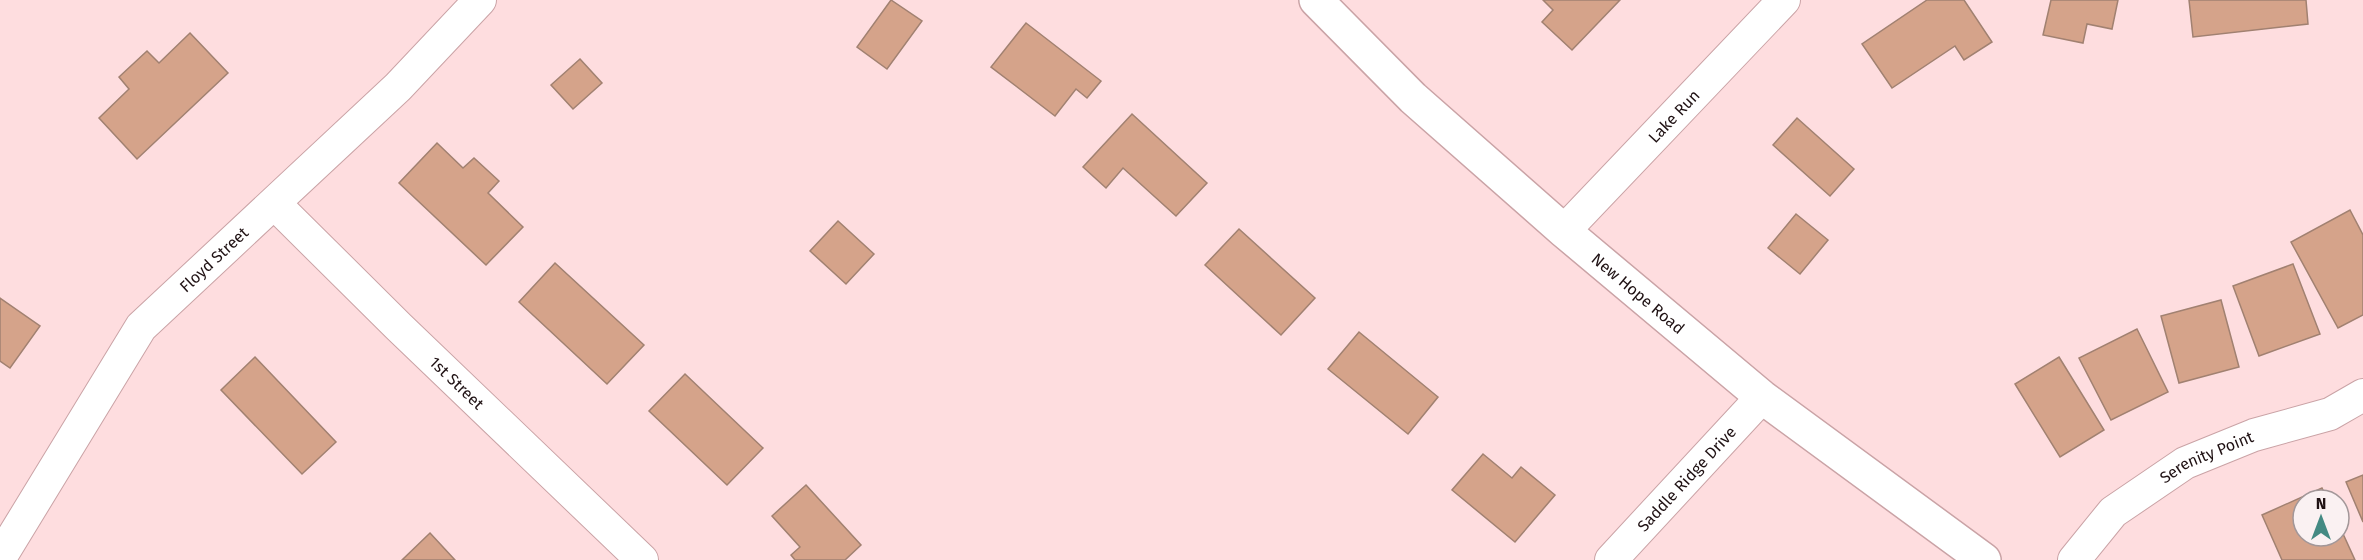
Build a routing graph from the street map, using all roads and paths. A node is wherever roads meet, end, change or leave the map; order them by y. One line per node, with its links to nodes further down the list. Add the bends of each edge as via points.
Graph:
1 (480, 0): 4 (street, Floyd Street, via 398,87)
2 (1316, 0): 5 (street, New Hope Road, via 1413,98)
3 (1784, 0): 5 (street, Lake Run)
4 (275, 204): 8 (street, Floyd Street, via 141,327); 9 (street, 1st Street)
5 (1563, 231): 7 (street, New Hope Road)
6 (2363, 395): 12 (street, Serenity Point, via 2330,414 2254,435 2185,463 2113,512)
7 (1762, 397): 10 (street, Saddle Ridge Drive); 11 (street, New Hope Road)
8 (2, 548)
9 (642, 560)
10 (1611, 560)
11 (1984, 560)
12 (2074, 560)

